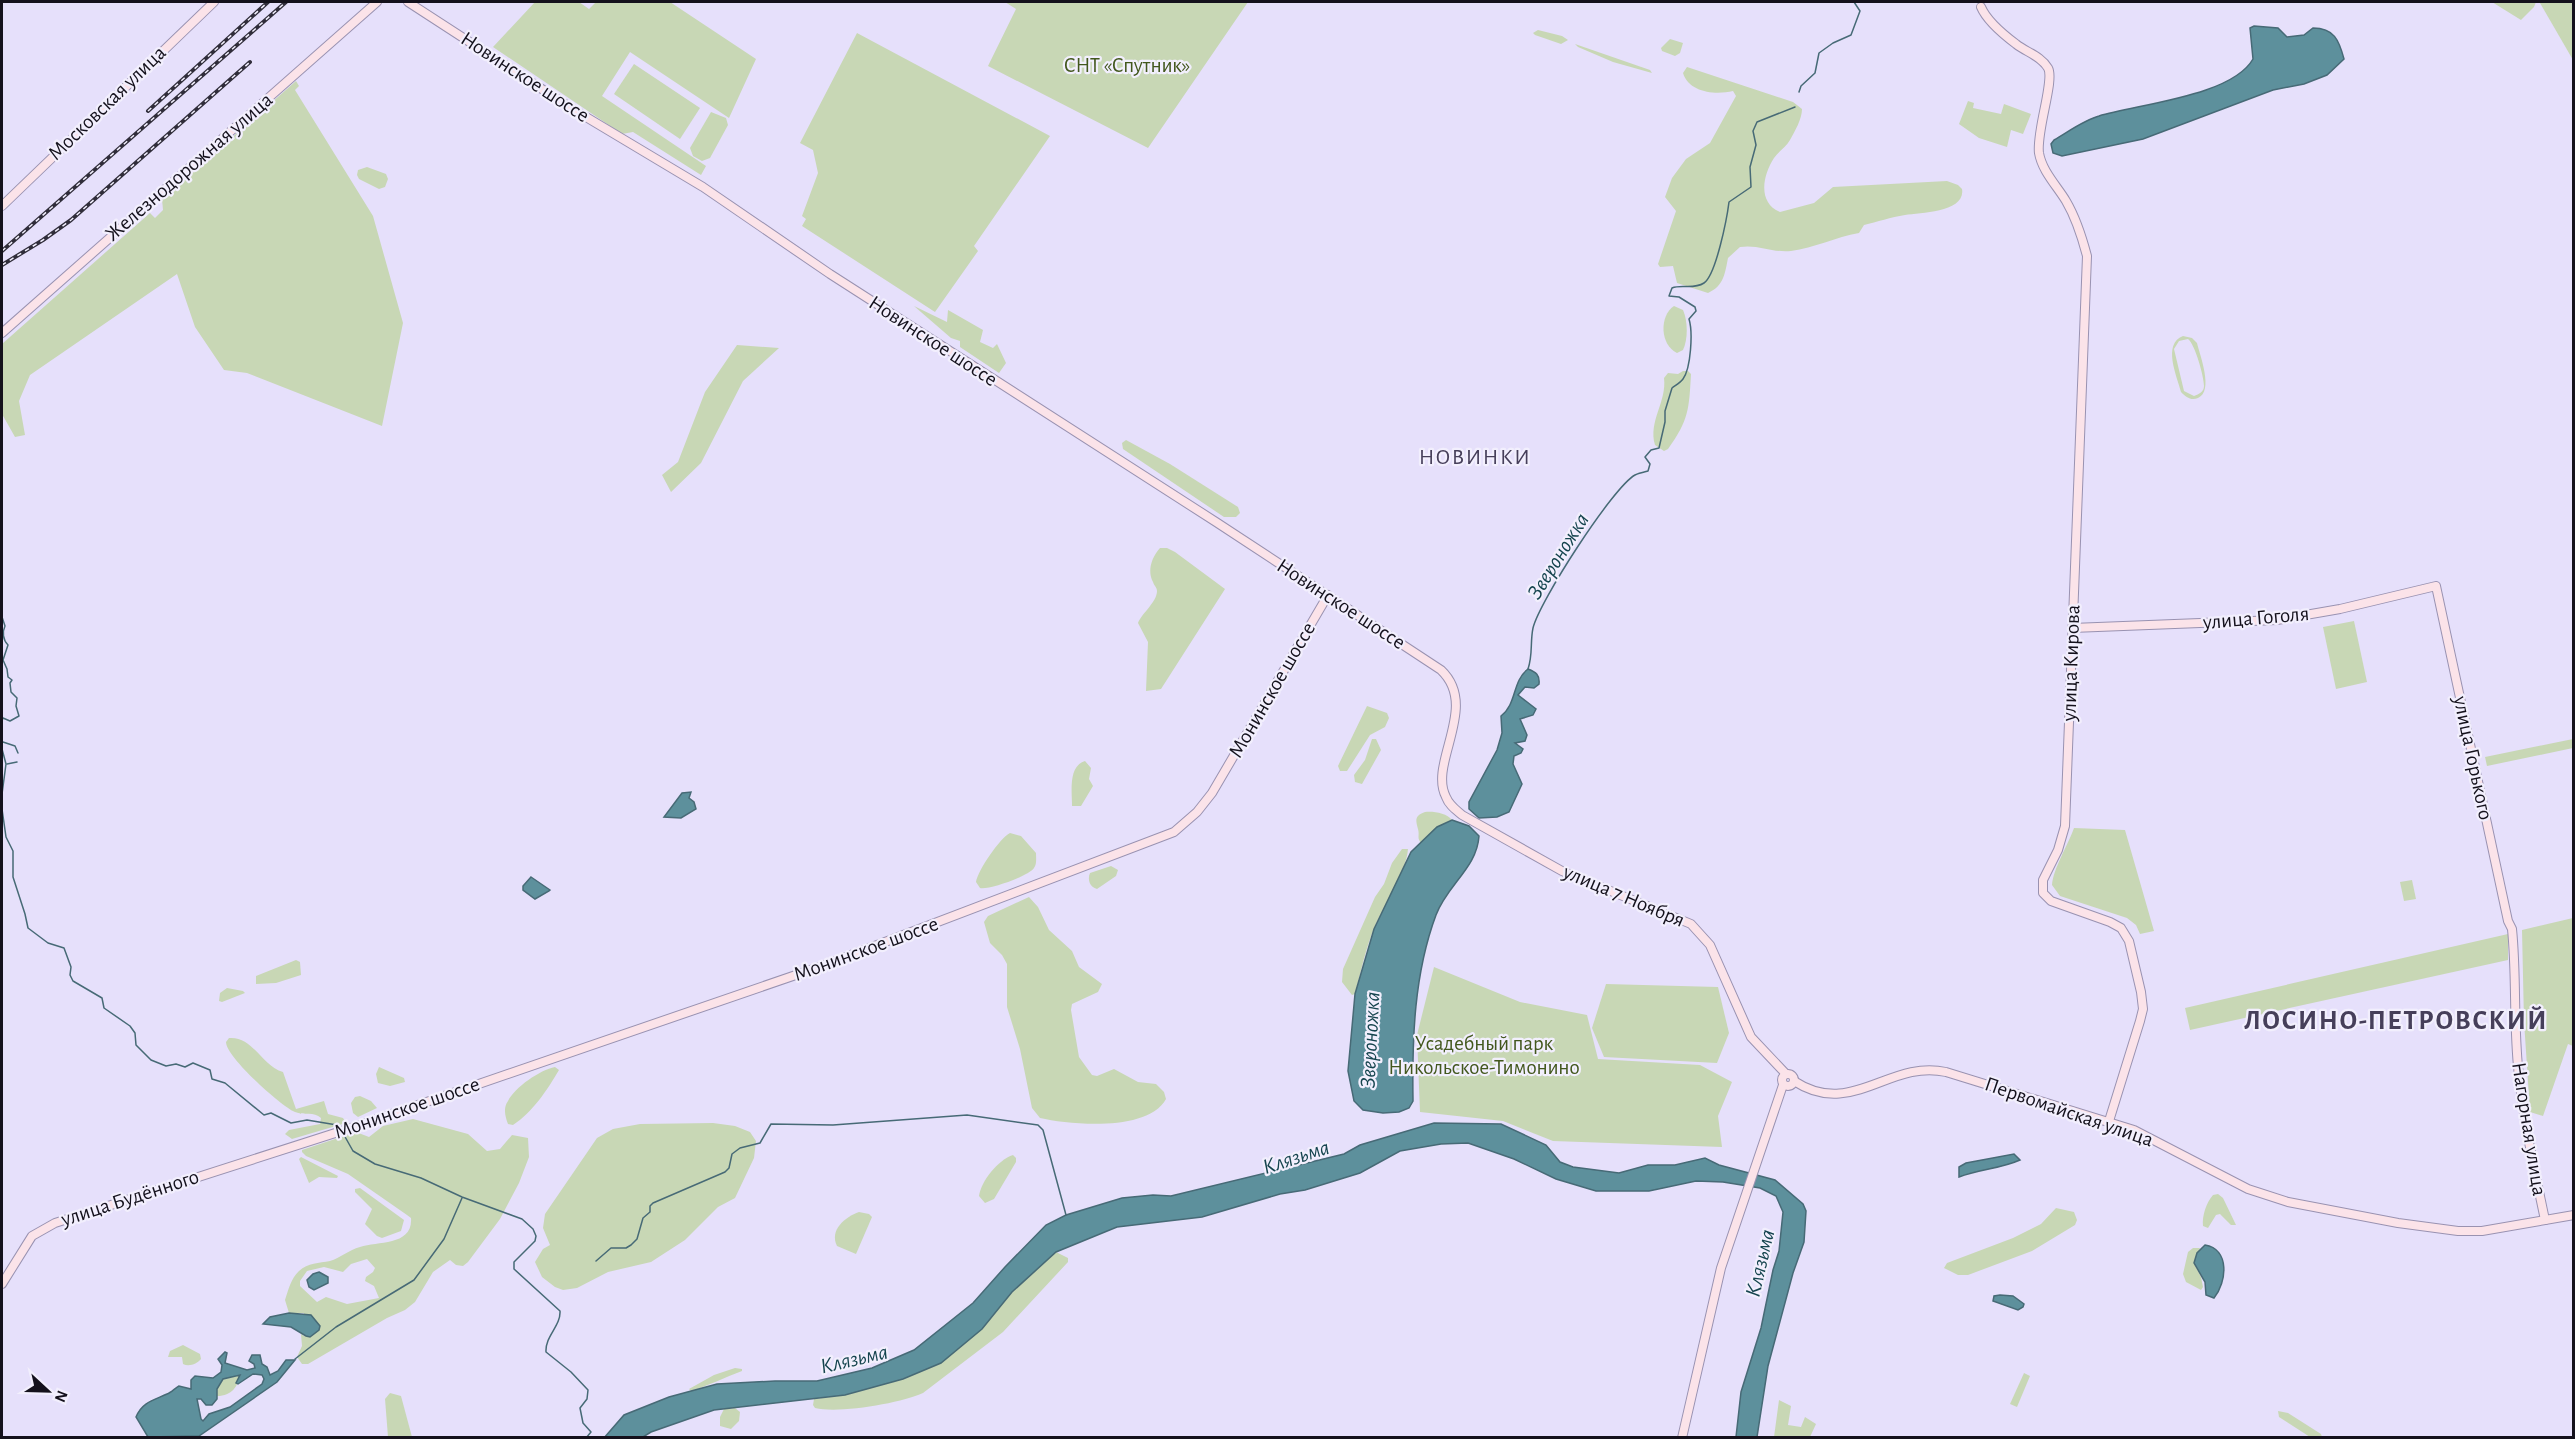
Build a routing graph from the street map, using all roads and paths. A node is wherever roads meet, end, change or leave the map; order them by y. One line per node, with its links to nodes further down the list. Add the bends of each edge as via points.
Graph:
1 (214, 2): 5 (main road, Московская улица)
2 (377, 2): 6 (main road, Железнодорожная улица)
3 (408, 2): 8 (main road, Новинское шоссе, via 703,187 844,284)
4 (1982, 7): 9 (main road, улица Кирова, via 1996,26 2050,70 2039,130 2039,156 2067,202 2086,256)
5 (2, 206)
6 (2, 333)
7 (2436, 586): 9 (main road, улица Гоголя, via 2277,620); 11 (main road, улица Горького)
8 (1328, 595): 10 (main road, Новинское шоссе, via 1441,670 1453,686 1456,707 1442,785 1445,797); 18 (main road, Монинское шоссе, via 1212,793 1174,832 822,966)
9 (2072, 628): 17 (main road, улица Кирова, via 2065,826 2043,880 2043,893 2051,901 2110,922 2126,934 2134,955 2143,1009)
10 (1462, 815): 12 (main road, улица 7 Ноября, via 1577,878 1698,929 1710,945 1751,1037)
11 (2512, 929): 20 (main road, Нагорная улица, via 2519,1076)
12 (1779, 1068): 13 (main road, улица 7 Ноября); 16 (main road, Первомайская улица)
13 (1786, 1074): 14 (main road, Первомайская улица, via 1792,1075); 15 (main road)
14 (1794, 1081): 15 (main road, via 1790,1086); 16 (main road, Первомайская улица)
15 (1783, 1085): 22 (main road, via 1721,1268)
16 (1806, 1088): 17 (main road, Первомайская улица, via 1824,1094 1848,1094 1909,1072 1938,1070)
17 (2109, 1121): 20 (main road, Первомайская улица, via 2142,1133 2255,1192 2288,1202 2450,1231 2482,1231)
18 (285, 1149): 21 (main road, улица Будённого, via 42,1229 23,1248)
19 (2574, 1215): 20 (main road, Первомайская улица)
20 (2545, 1220)
21 (2, 1284)
22 (1682, 1437)

